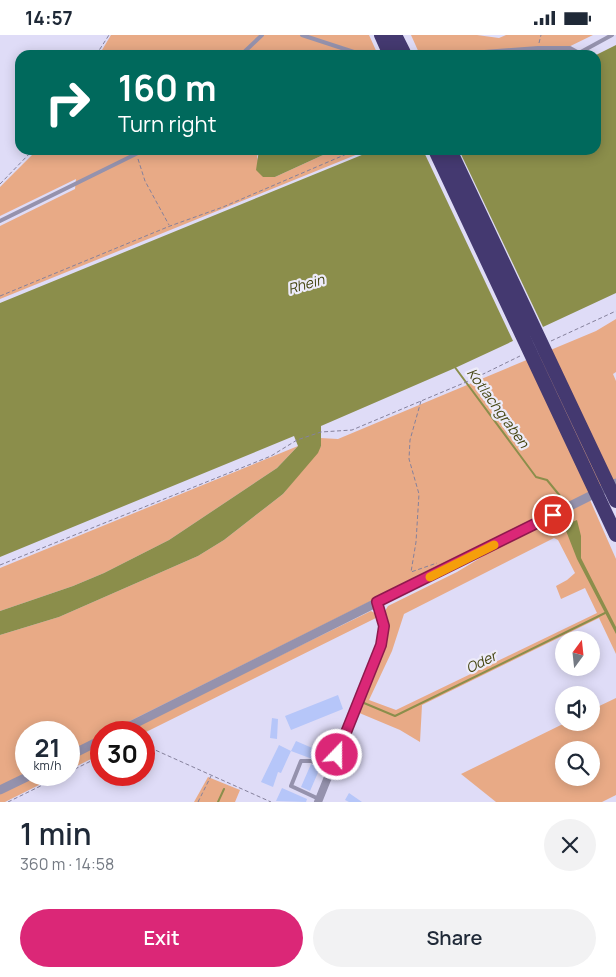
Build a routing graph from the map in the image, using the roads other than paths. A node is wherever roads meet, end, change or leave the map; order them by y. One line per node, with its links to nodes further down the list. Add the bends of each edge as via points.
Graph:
1 (262, 35): 6 (lane)
2 (302, 35): 7 (lane)
3 (381, 35): 8 (highway)
4 (395, 35): 9 (highway)
5 (612, 35): 12 (lane)
6 (246, 50)
7 (348, 50)
8 (388, 50)
9 (402, 50)
10 (512, 50): 11 (lane)
11 (574, 50)
12 (584, 50)
13 (135, 155): 16 (lane)
14 (437, 155): 19 (highway, bridge)
15 (452, 155): 18 (highway, bridge)
16 (0, 221)
17 (616, 483): 20 (street)
18 (616, 501)
19 (616, 535)
20 (377, 602): 21 (street); 22 (street, via 384,626 381,645)
21 (140, 721)
22 (331, 769): 25 (street); 25 (lane, via 312,761 301,761 292,786)
23 (15, 783): 24 (street)
24 (0, 790)
25 (319, 801)

